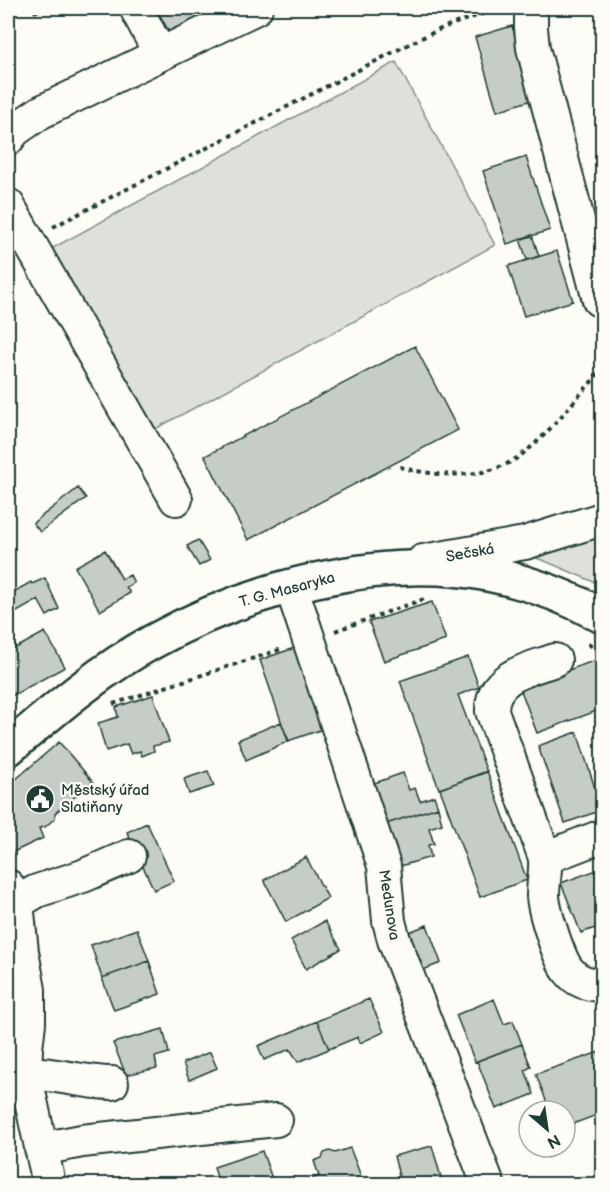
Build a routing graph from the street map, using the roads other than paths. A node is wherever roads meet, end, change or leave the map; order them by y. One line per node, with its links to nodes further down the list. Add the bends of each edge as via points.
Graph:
1 (136, 8): 4 (street)
2 (256, 8): 4 (street)
3 (531, 8): 7 (street, via 534,48)
4 (160, 54): 5 (street, via 41,112)
5 (8, 139)
6 (8, 205): 8 (street)
7 (599, 300)
8 (176, 499)
9 (603, 519): 10 (street, Sečská, via 500,548)
10 (334, 576): 11 (main road, T. G. Masaryka); 12 (main road, T. G. Masaryka, via 421,568 486,573 550,591)
11 (291, 586): 14 (main road, T. G. Masaryka, via 231,605 153,642 80,690); 26 (street, Medunova, via 384,866 394,940)
12 (603, 616)
13 (555, 660): 17 (street, via 506,680 499,686 492,705)
14 (8, 749)
15 (603, 836): 17 (street)
16 (129, 856): 18 (street, via 83,876)
17 (545, 858): 20 (street, via 544,905 564,963 576,978)
18 (12, 895): 19 (street)
19 (14, 938): 21 (street, via 30,1006)
20 (603, 985)
21 (25, 1073): 22 (street); 24 (street)
22 (112, 1083)
23 (276, 1120): 24 (street)
24 (41, 1149): 25 (street)
25 (49, 1185)
26 (488, 1185)

